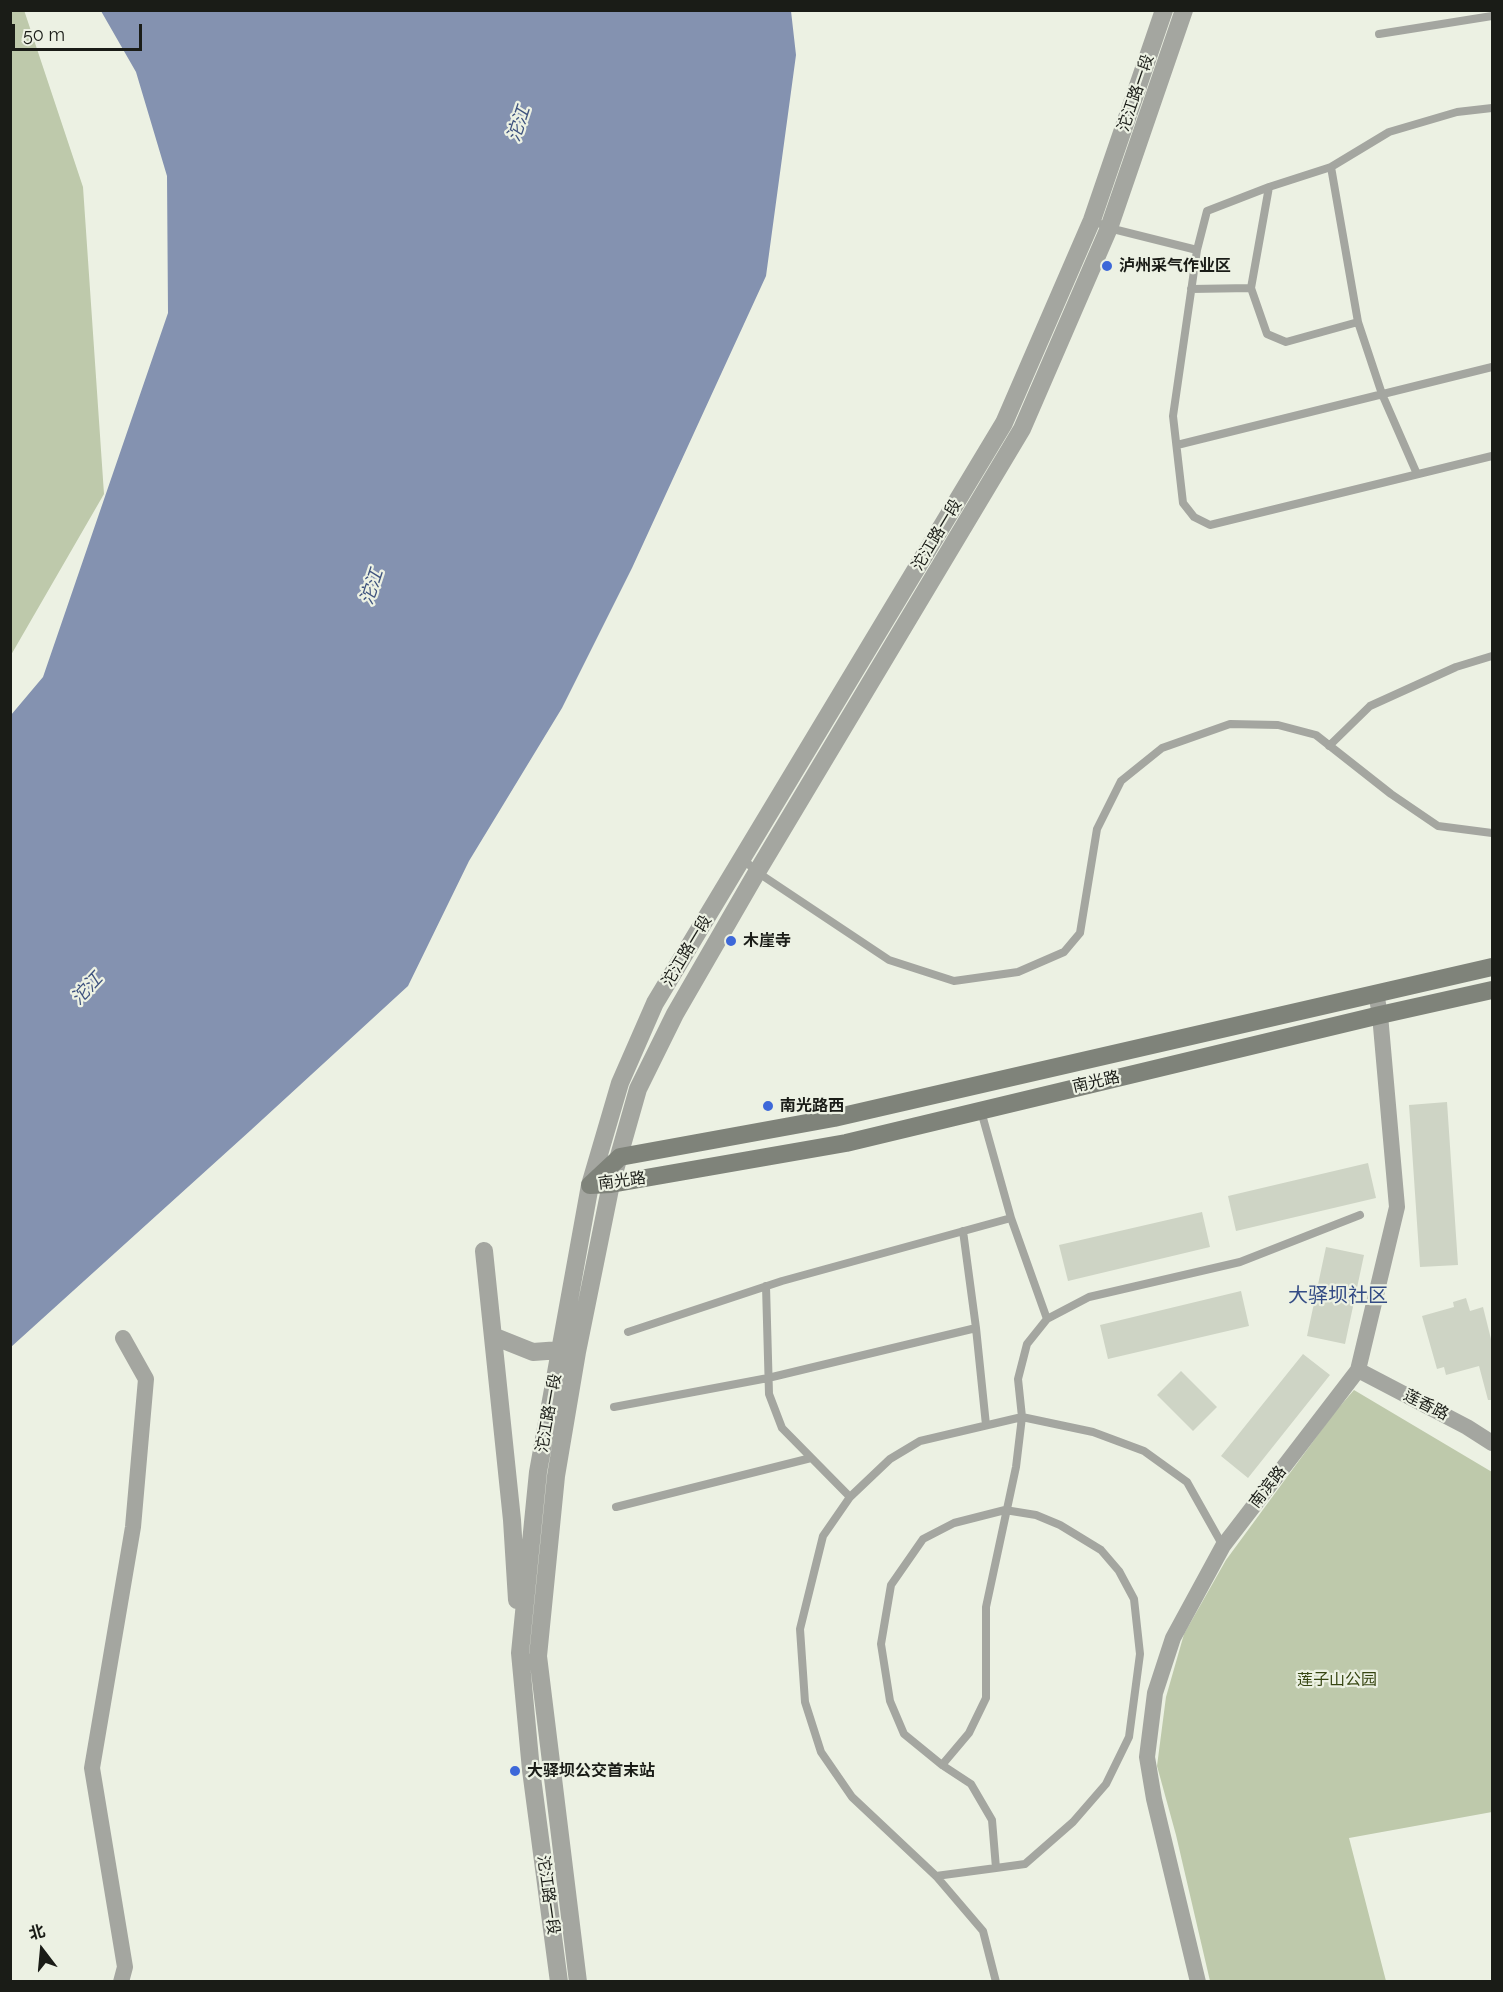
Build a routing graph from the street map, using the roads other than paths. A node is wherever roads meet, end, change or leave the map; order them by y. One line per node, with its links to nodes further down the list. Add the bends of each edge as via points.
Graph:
1 (1164, 10): 8 (street, 沱江路一段)
2 (1184, 10): 8 (street, 沱江路一段)
3 (1492, 16): 4 (lane)
4 (1379, 34)
5 (1492, 108): 6 (lane, via 1457,112 1389,132)
6 (1331, 167): 7 (lane); 12 (lane)
7 (1269, 188): 9 (lane, via 1207,211); 10 (lane)
8 (1101, 224): 9 (lane); 21 (street, 沱江路一段, via 1004,423); 22 (street, 沱江路一段, via 1022,429)
9 (1197, 250): 11 (lane)
10 (1251, 288): 11 (lane); 12 (lane, via 1267,334 1286,342)
11 (1191, 290): 15 (lane, via 1173,416)
12 (1358, 322): 14 (lane)
13 (1492, 367): 14 (lane)
14 (1382, 394): 15 (lane); 17 (lane)
15 (1177, 445): 17 (lane, via 1183,503 1194,517 1210,525)
16 (1492, 456): 17 (lane)
17 (1417, 474)
18 (1492, 656): 19 (lane, via 1456,667 1371,705)
19 (1329, 746): 20 (lane, via 1438,826); 22 (lane, via 1316,735 1278,725 1230,724 1162,748 1121,781 1097,829 1080,933 1064,952 1018,972 954,981 890,960)
20 (1492, 832)
21 (742, 858): 22 (lane); 30 (street, 沱江路一段, via 655,1004 620,1083)
22 (757, 872): 28 (street, 沱江路一段, via 675,1014 639,1089)
23 (1492, 967): 25 (main road, 南光路)
24 (1492, 990): 26 (main road, 南光路)
25 (1376, 993): 26 (street, 南滨路); 28 (main road, 南光路, via 834,1118)
26 (1380, 1015): 27 (main road, 南光路); 42 (street, 南滨路, via 1397,1207)
27 (981, 1110): 29 (main road, 南光路, via 846,1143); 32 (lane)
28 (620, 1157): 29 (street, 沱江路一段); 30 (main road, 南光路)
29 (611, 1184): 30 (main road, 南光路); 53 (street, 沱江路一段, via 577,1352)
30 (590, 1185): 41 (street, 沱江路一段)
31 (1360, 1215): 36 (lane, via 1240,1262 1089,1297)
32 (1011, 1218): 33 (lane); 36 (lane)
33 (963, 1231): 35 (lane); 37 (lane)
34 (484, 1251): 39 (street)
35 (766, 1286): 38 (lane); 43 (lane)
36 (1047, 1319): 45 (lane, via 1027,1344 1018,1378)
37 (976, 1328): 43 (lane); 46 (lane)
38 (628, 1332)
39 (493, 1336): 41 (street, via 533,1352); 53 (street)
40 (123, 1338): 57 (street, via 146,1379 133,1527 92,1768 125,1967)
41 (560, 1350): 53 (street, 沱江路一段, via 538,1472 528,1580)
42 (1358, 1370): 47 (street, 莲香路); 52 (street, 南滨路)
43 (768, 1377): 44 (lane); 48 (lane, via 769,1394 782,1428)
44 (614, 1407)
45 (1022, 1417): 46 (lane); 51 (lane, via 1016,1467); 52 (lane, via 1093,1432 1144,1451 1187,1482)
46 (986, 1425): 49 (lane, via 920,1441 890,1459)
47 (1492, 1443)
48 (811, 1458): 49 (lane); 50 (lane)
49 (850, 1497): 56 (lane, via 823,1536 800,1629 805,1702 821,1752 852,1797)
50 (616, 1507)
51 (1005, 1510): 54 (lane, via 986,1607 986,1698 969,1733); 54 (lane, via 954,1523 923,1539 891,1585 881,1644 890,1701 904,1734); 55 (lane, via 1036,1515 1060,1525 1101,1551 1119,1571 1134,1599 1140,1654 1129,1737 1106,1784 1072,1822 1025,1864)
52 (1223, 1546): 61 (street, 南滨路, via 1173,1638 1155,1693 1147,1757)
53 (529, 1655): 58 (street, 沱江路一段, via 531,1770); 59 (street, 沱江路一段)
54 (942, 1765): 55 (lane, via 971,1784 992,1820)
55 (996, 1868): 56 (lane)
56 (936, 1876): 60 (lane, via 983,1931)
57 (120, 1982)
58 (560, 1982)
59 (578, 1982)
60 (996, 1982)
61 (1198, 1982)

